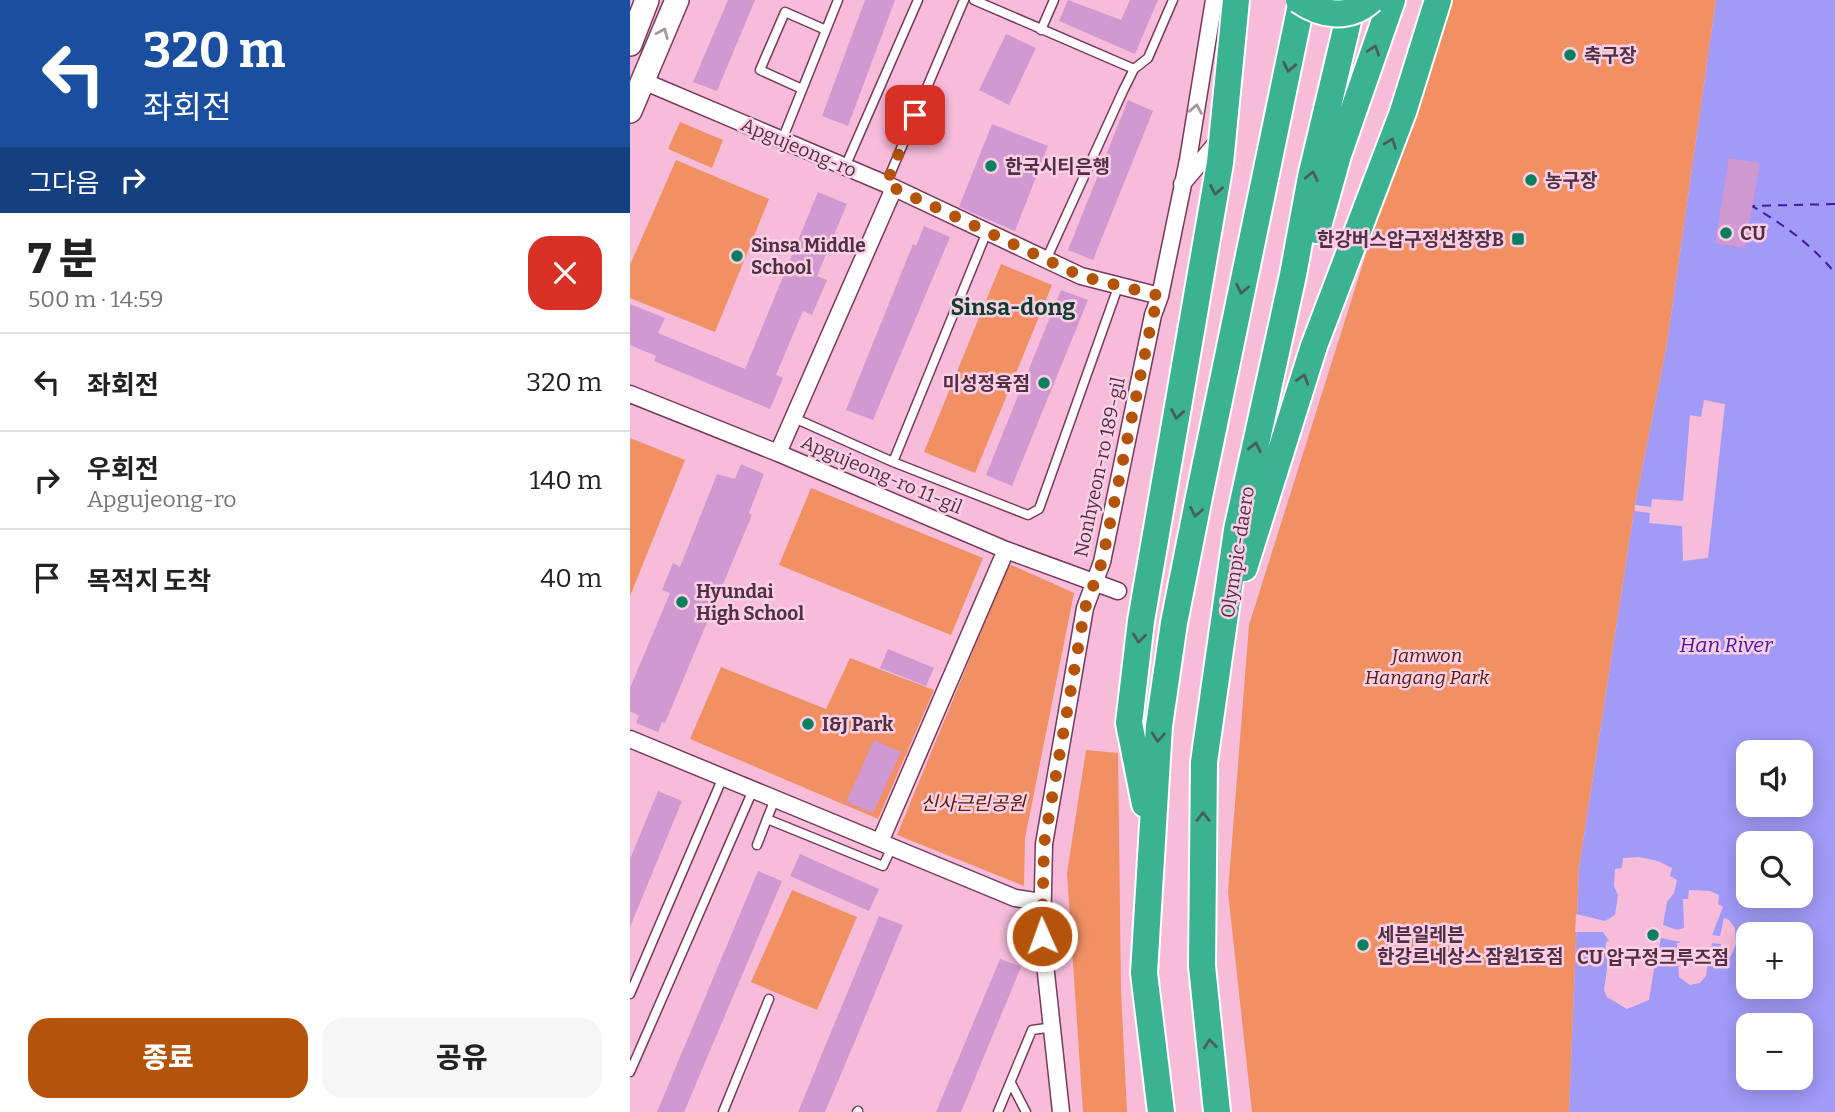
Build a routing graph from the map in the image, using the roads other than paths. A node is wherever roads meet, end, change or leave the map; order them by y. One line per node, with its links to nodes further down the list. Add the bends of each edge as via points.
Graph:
1 (648, 0): 16 (main road)
2 (677, 0): 21 (main road, one-way to 2)
3 (838, 0): 17 (lane)
4 (918, 0): 26 (lane)
5 (964, 0): 28 (lane)
6 (974, 0): 18 (lane)
7 (1054, 0): 18 (lane)
8 (1173, 0): 20 (lane, via 1148,58)
9 (1214, 0): 27 (street, Nonhyeon-ro 189-gil, one-way to 9)
10 (1236, 0): 24 (highway)
11 (1301, 0): 13 (highway, bridge, via 1314,10 1342,14); 47 (highway, one-way to 47, via 1174,623 1159,726)
12 (1353, 0): 31 (highway, Olympic-daero, one-way to 12)
13 (1371, 0)
14 (1392, 0): 31 (highway, one-way to 14, via 1315,238 1338,155)
15 (1438, 0): 41 (highway, one-way to 15, via 1314,346 1403,113)
16 (634, 20): 19 (main road)
17 (826, 30): 22 (lane); 22 (lane, via 785,12 760,69)
18 (1041, 30): 20 (lane)
19 (630, 44)
20 (1134, 69): 30 (lane)
21 (636, 78): 23 (main road); 25 (street, Apgujeong-ro)
22 (802, 89): 25 (lane)
23 (630, 111)
24 (1223, 135): 27 (street); 47 (highway, one-way to 47, via 1141,621 1129,723)
25 (782, 140): 26 (street, Apgujeong-ro)
26 (845, 167): 28 (street, Apgujeong-ro)
27 (1181, 185): 33 (street, Nonhyeon-ro 189-gil)
28 (890, 186): 29 (street, Apgujeong-ro); 35 (street)
29 (986, 234): 30 (street, Apgujeong-ro); 37 (lane)
30 (1046, 260): 32 (street, Apgujeong-ro)
31 (1293, 275): 41 (highway, Olympic-daero, one-way to 31, via 1237,530)
32 (1118, 286): 33 (street, Apgujeong-ro); 37 (lane, via 1039,509 1028,515)
33 (1160, 296): 39 (street, Nonhyeon-ro 189-gil, via 1102,562)
34 (630, 394): 36 (street, Apgujeong-ro 11-gil)
35 (794, 418): 36 (street); 37 (lane)
36 (778, 453): 38 (street, Apgujeong-ro 11-gil)
37 (892, 462)
38 (1006, 550): 39 (street, Apgujeong-ro 11-gil); 49 (street)
39 (1092, 583): 40 (street, Apgujeong-ro 11-gil); 50 (street, Nonhyeon-ro 189-gil, via 1044,844)
40 (1118, 591)
41 (1224, 631): 61 (highway, Olympic-daero, one-way to 41, via 1202,966 1204,762)
42 (630, 739): 43 (street)
43 (723, 777): 44 (street); 51 (lane)
44 (753, 790): 45 (street); 54 (lane)
45 (775, 799): 46 (lane); 49 (street)
46 (767, 819): 48 (lane); 49 (lane, via 884,866)
47 (1153, 844): 60 (highway, via 1144,973)
48 (757, 845)
49 (886, 845): 50 (street, via 1015,898)
50 (1041, 902): 53 (street, Nonhyeon-ro 189-gil)
51 (630, 994)
52 (769, 999): 56 (lane)
53 (1054, 1027): 55 (lane, via 1032,1030); 59 (street, Nonhyeon-ro 189-gil)
54 (630, 1072)
55 (1010, 1083): 57 (lane); 58 (lane)
56 (723, 1112)
57 (998, 1112)
58 (1026, 1112)
59 (1061, 1112)
60 (1161, 1112)
61 (1217, 1112)

